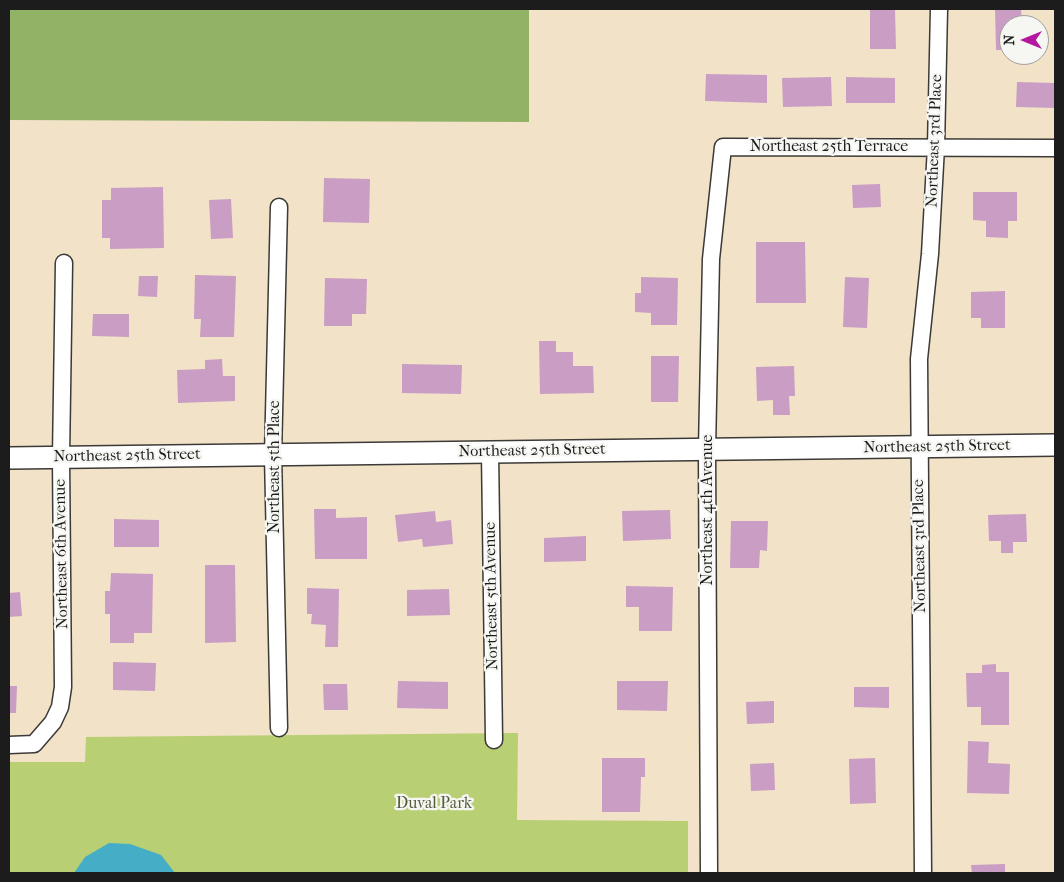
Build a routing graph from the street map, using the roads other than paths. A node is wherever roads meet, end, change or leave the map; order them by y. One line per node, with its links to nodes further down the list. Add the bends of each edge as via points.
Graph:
1 (938, 9): 3 (street, Northeast 3rd Place)
2 (723, 146): 3 (street, Northeast 25th Terrace); 9 (street, Northeast 4th Avenue, via 711,259)
3 (936, 146): 4 (street, Northeast 25th Terrace); 8 (street, Northeast 3rd Place, via 930,254 919,359)
4 (1055, 148)
5 (279, 207): 11 (street, Northeast 5th Place)
6 (64, 263): 12 (street, Northeast 6th Avenue)
7 (1055, 445): 8 (street, Northeast 25th Street)
8 (920, 447): 9 (street, Northeast 25th Street); 18 (street, Northeast 3rd Place)
9 (707, 449): 10 (street, Northeast 25th Street); 17 (street, Northeast 4th Avenue)
10 (490, 452): 11 (street, Northeast 25th Street); 15 (street, Northeast 5th Avenue)
11 (273, 454): 12 (street, Northeast 25th Street); 14 (street, Northeast 5th Place)
12 (61, 457): 13 (street, Northeast 25th Street); 16 (street, Northeast 6th Avenue, via 63,688 60,707 53,722 34,744)
13 (9, 458)
14 (279, 728)
15 (494, 740)
16 (9, 745)
17 (709, 873)
18 (923, 873)

